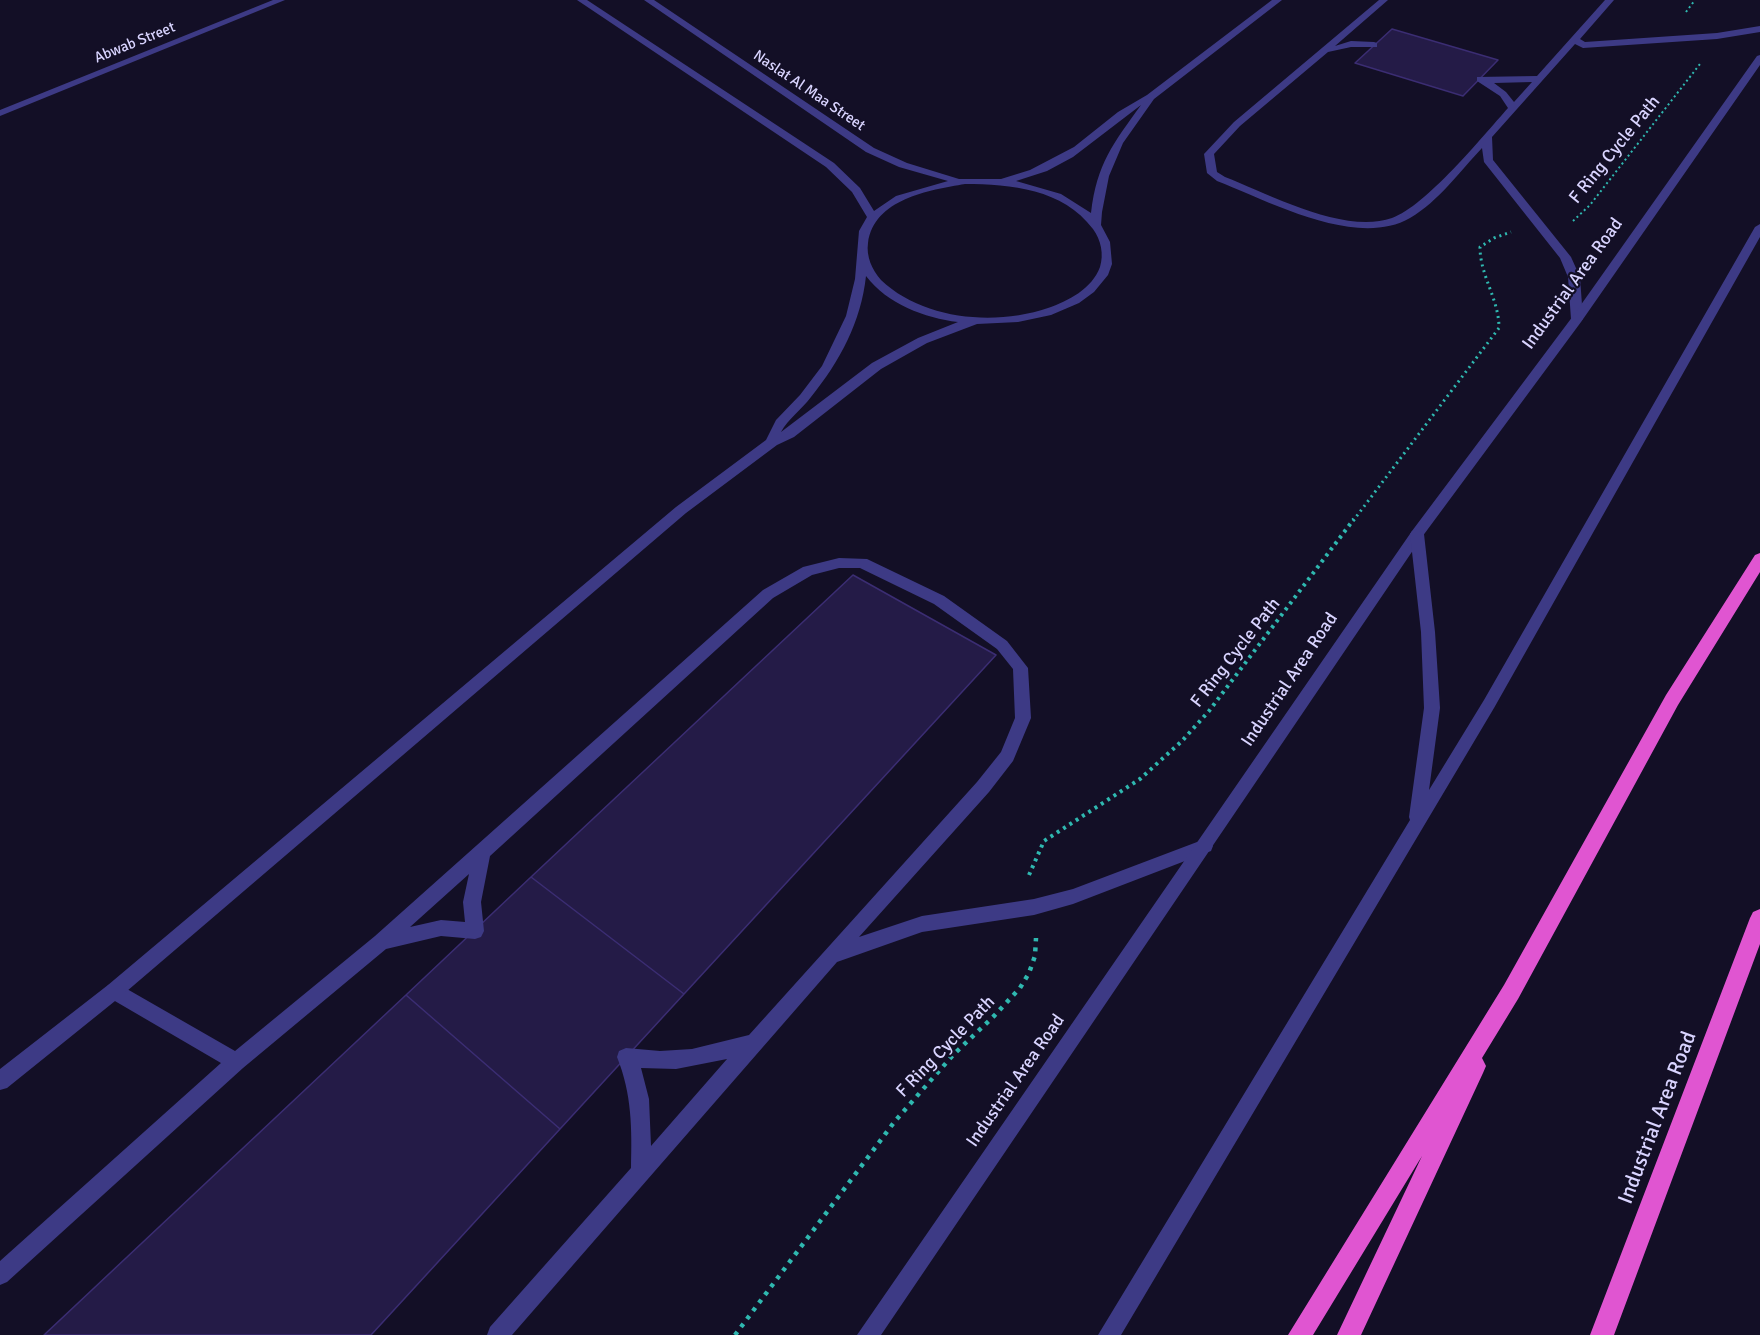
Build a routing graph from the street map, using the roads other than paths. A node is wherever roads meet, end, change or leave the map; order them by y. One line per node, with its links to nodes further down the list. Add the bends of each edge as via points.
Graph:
1 (281, 0): 15 (street, Abwab Street)
2 (581, 0): 19 (street, via 830,165 856,190)
3 (648, 0): 17 (street, Naslat Al Maa Street, via 870,150 903,165)
4 (1278, 0): 13 (street)
5 (1384, 0): 7 (street)
6 (1610, 0): 9 (street)
7 (1360, 22): 10 (street); 10 (street, via 1362,35 1374,45 1351,44)
8 (1760, 28): 9 (street, via 1695,38 1583,45)
9 (1574, 40): 12 (street)
10 (1326, 51): 16 (street, via 1214,147 1209,154 1212,173 1325,218 1350,224 1391,223 1428,198)
11 (1760, 58): 23 (street, Industrial Area Road)
12 (1538, 79): 14 (street); 14 (street, via 1479,79 1498,90)
13 (1150, 97): 18 (street, via 1131,106 1061,160); 20 (street, via 1110,158 1099,190)
14 (1513, 108): 16 (street)
15 (0, 113)
16 (1487, 137): 23 (street, via 1488,160 1565,257 1574,277)
17 (965, 181): 18 (street); 19 (street, via 904,196)
18 (1002, 182): 20 (street, via 1058,197)
19 (873, 218): 22 (street, via 865,230)
20 (1096, 225): 24 (street, via 1107,249 1107,262 1094,287 1055,310 1024,318)
21 (1760, 226): 28 (street, via 1489,704)
22 (862, 256): 24 (street, via 877,282 891,294 930,312); 25 (street, via 858,301 838,349 823,374 776,429)
23 (1577, 319): 26 (street, Industrial Area Road)
24 (977, 320): 25 (street, via 927,337 877,363 789,434)
25 (772, 442): 34 (street, via 681,510)
26 (1417, 534): 28 (street, via 1432,708); 29 (street, Industrial Area Road)
27 (1760, 559): 35 (highway, via 1672,700)
28 (1416, 825): 43 (street)
29 (1205, 846): 33 (street, via 1034,908 922,924); 42 (street, Industrial Area Road)
30 (482, 852): 32 (street); 32 (street, via 472,902 475,931 441,928); 33 (street, via 768,594 808,571 839,563 862,563 939,600 1002,645 1020,668 1023,718 1007,756 983,787)
31 (1760, 918): 46 (highway, Industrial Area Road)
32 (381, 942): 37 (street)
33 (831, 955): 36 (street)
34 (114, 991): 37 (street); 38 (street)
35 (1511, 992): 44 (highway); 45 (highway)
36 (756, 1041): 39 (street); 39 (street, via 711,1056 650,1061 626,1057 636,1075 641,1100)
37 (236, 1062): 40 (street)
38 (0, 1081)
39 (640, 1174): 41 (street)
40 (0, 1275)
41 (498, 1335)
42 (868, 1335)
43 (1109, 1335)
44 (1300, 1335)
45 (1350, 1335)
46 (1602, 1335)

